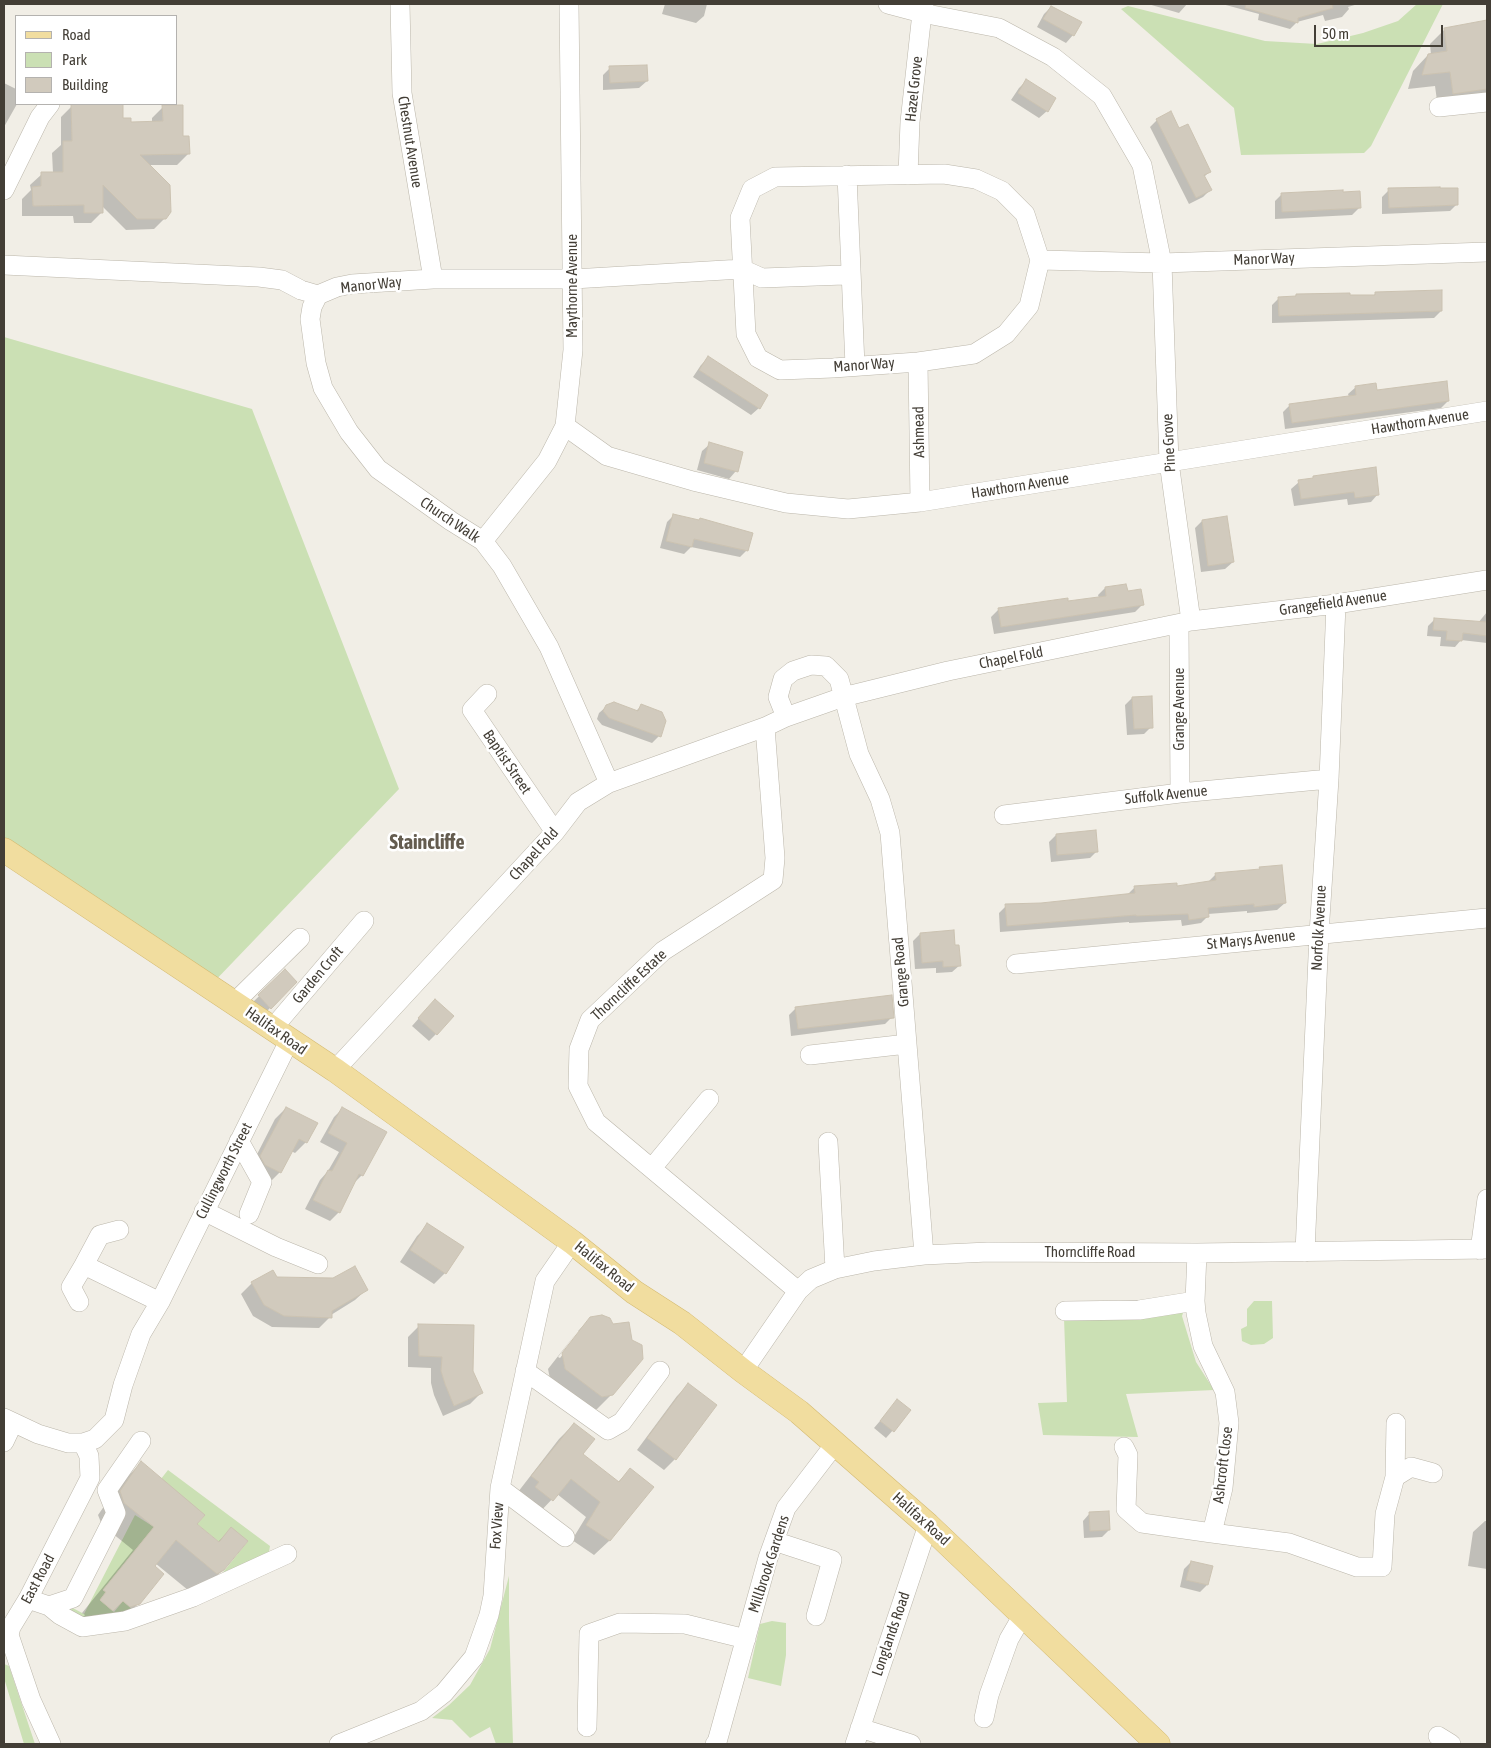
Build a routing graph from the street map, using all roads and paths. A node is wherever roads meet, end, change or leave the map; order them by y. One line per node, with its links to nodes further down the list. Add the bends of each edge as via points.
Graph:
1 (400, 4): 17 (street, Chestnut Avenue, via 402,93)
2 (569, 4): 18 (street, Maythorne Avenue)
3 (888, 4): 4 (street, Pine Grove)
4 (923, 8): 9 (street, Hazel Grove, via 910,122); 13 (street, Pine Grove, via 999,28 1053,57 1102,96 1142,165)
5 (1487, 102): 7 (street)
6 (49, 105): 10 (street, via 40,117)
7 (1439, 107)
8 (847, 175): 9 (street, Manor Way); 15 (street, Manor Way, via 775,177 752,189 740,218); 21 (street)
9 (908, 175): 12 (street, Manor Way, via 944,174 976,179 1002,191 1025,214)
10 (4, 190)
11 (1487, 252): 13 (street, Manor Way)
12 (1040, 260): 13 (street, Manor Way); 20 (street, Manor Way, via 1028,306 1006,334 974,354)
13 (1162, 263): 24 (street, Pine Grove)
14 (4, 265): 19 (street, via 259,277 282,280)
15 (742, 269): 16 (street, via 762,278); 18 (street, Manor Way); 21 (street, Manor Way, via 746,334 758,358 780,370)
16 (844, 275)
17 (433, 279): 18 (street, Manor Way); 19 (street, Manor Way, via 352,284)
18 (573, 279): 23 (street, Maythorne Avenue, via 573,350)
19 (318, 295): 26 (street, Church Walk, via 310,319 316,363 323,388 349,432 378,469)
20 (918, 362): 21 (street, Manor Way); 25 (street, Ashmead)
21 (855, 366)
22 (1487, 411): 24 (street, Hawthorn Avenue)
23 (565, 426): 25 (street, Hawthorn Avenue, via 608,456 693,482 786,503 848,509); 26 (street, Maythorne Avenue, via 547,460)
24 (1169, 462): 25 (street, Hawthorn Avenue); 29 (street, Pine Grove)
25 (920, 502)
26 (483, 541): 35 (street, Church Walk, via 502,566 549,648)
27 (1487, 580): 28 (street, Grangefield Avenue)
28 (1336, 604): 29 (street, Grangefield Avenue); 34 (street, Norfolk Avenue)
29 (1185, 623): 31 (street, Chapel Fold, via 948,671); 36 (street, Grange Avenue)
30 (486, 694): 38 (street, Baptist Street, via 472,710)
31 (843, 696): 32 (street, Chapel Fold); 32 (street, via 839,679 826,666 811,665 793,671 782,679 778,697); 47 (street, Grange Road, via 859,754 880,799 890,833)
32 (786, 717): 33 (street, Chapel Fold)
33 (765, 727): 35 (street, Chapel Fold); 53 (street, Thorncliffe Estate, via 775,858 773,880 663,951 590,1020 579,1049 578,1086 596,1122)
34 (1329, 779): 36 (street, Suffolk Avenue); 42 (street, Norfolk Avenue)
35 (609, 782): 38 (street, Chapel Fold, via 578,802)
36 (1180, 793): 37 (street, Suffolk Avenue)
37 (1004, 815)
38 (555, 832): 49 (street, Chapel Fold)
39 (4, 850): 45 (main road, Halifax Road)
40 (1487, 918): 42 (street, St Marys Avenue)
41 (364, 921): 46 (street, Garden Croft)
42 (1318, 934): 44 (street, St Marys Avenue); 60 (street, Norfolk Avenue)
43 (300, 938): 45 (street)
44 (1016, 964)
45 (235, 1002): 46 (main road, Halifax Road)
46 (280, 1035): 49 (main road, Halifax Road); 51 (street, Cullingworth Street)
47 (907, 1044): 48 (street); 62 (street, Grange Road)
48 (810, 1055)
49 (335, 1070): 58 (main road, Halifax Road)
50 (709, 1099): 53 (street)
51 (239, 1142): 55 (street, Cullingworth Street); 56 (street, via 262,1182)
52 (828, 1142): 65 (street)
53 (652, 1168): 66 (street, Thorncliffe Estate)
54 (1487, 1198): 59 (street)
55 (204, 1211): 63 (street); 68 (street, Cullingworth Street)
56 (249, 1214)
57 (119, 1230): 64 (street, via 100,1235)
58 (572, 1242): 71 (street, Fox View, via 545,1281); 73 (main road, Halifax Road)
59 (1484, 1250): 60 (street, Thorncliffe Road)
60 (1305, 1252): 61 (street, Thorncliffe Road)
61 (1197, 1253): 62 (street, Thorncliffe Road); 69 (street, Ashcroft Close)
62 (924, 1255): 65 (street, Thorncliffe Road)
63 (318, 1264)
64 (84, 1265): 67 (street, via 72,1287); 68 (street)
65 (835, 1269): 66 (street, Thorncliffe Road, via 811,1278)
66 (798, 1291): 73 (street, Thorncliffe Road)
67 (79, 1302)
68 (160, 1302): 78 (street, Cullingworth Street, via 141,1334 114,1420 95,1439)
69 (1195, 1302): 70 (street, via 1139,1310); 85 (street, Ashcroft Close, via 1203,1346 1225,1392 1229,1423 1223,1488)
70 (1065, 1311)
71 (525, 1371): 72 (street, via 608,1430 622,1422); 83 (street, Fox View)
72 (660, 1371)
73 (742, 1371): 79 (main road, Halifax Road, via 799,1412)
74 (8, 1421): 77 (street); 78 (street, via 68,1443)
75 (1396, 1423): 82 (street)
76 (141, 1441): 90 (street, via 107,1490 116,1513 73,1598)
77 (4, 1442)
78 (83, 1443): 89 (street, East Road, via 89,1456 90,1478)
79 (835, 1444): 84 (main road, Halifax Road); 87 (street, Millbrook Gardens, via 786,1508)
80 (1124, 1447): 85 (street, via 1128,1455 1126,1509 1142,1523)
81 (1432, 1473): 82 (street, via 1411,1467)
82 (1395, 1477): 85 (street, via 1384,1514 1382,1567 1357,1567 1290,1543)
83 (500, 1488): 86 (street); 99 (street, Fox View, via 493,1596 474,1657 444,1693 421,1712)
84 (928, 1524): 91 (main road, Halifax Road); 97 (street, Longlands Road)
85 (1212, 1533)
86 (565, 1537)
87 (774, 1541): 92 (street, via 832,1560); 93 (street, Millbrook Gardens)
88 (287, 1554): 90 (street, via 193,1597 125,1621 82,1627)
89 (28, 1599): 90 (street); 94 (street, East Road, via 11,1628)
90 (49, 1606)
91 (1023, 1615): 95 (street, via 1009,1639); 102 (main road, Halifax Road)
92 (816, 1616)
93 (746, 1639): 96 (street, via 685,1624 620,1623 589,1634); 100 (street, Millbrook Gardens)
94 (8, 1648): 98 (street, East Road)
95 (984, 1718)
96 (586, 1727)
97 (857, 1736): 101 (street)
98 (51, 1744)
99 (339, 1744)
100 (715, 1744)
101 (911, 1744)
102 (1158, 1744)

